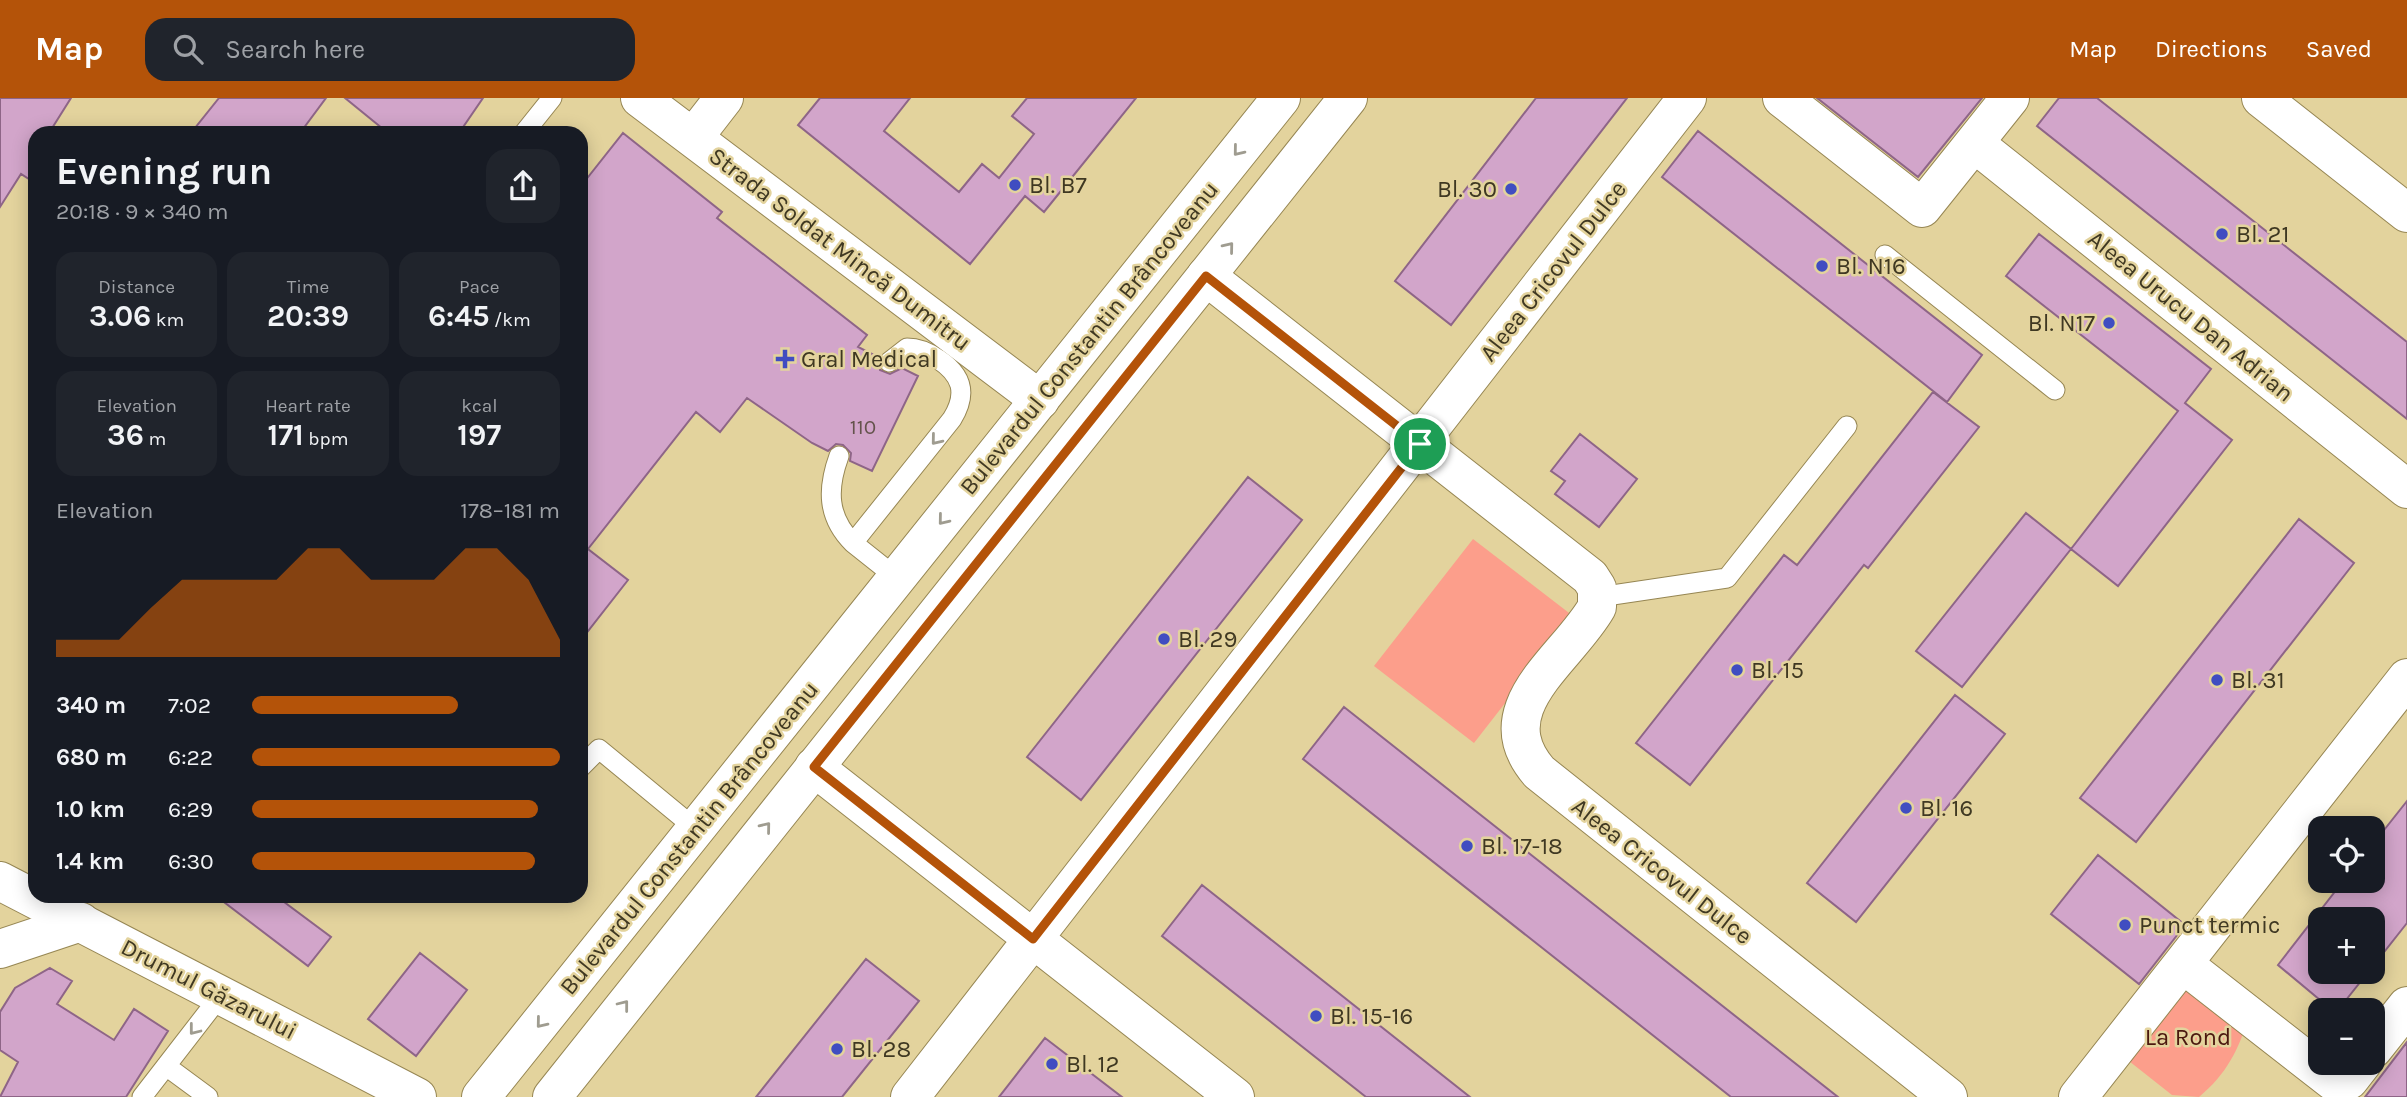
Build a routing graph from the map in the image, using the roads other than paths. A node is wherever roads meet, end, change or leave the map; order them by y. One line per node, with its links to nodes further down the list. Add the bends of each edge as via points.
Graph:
1 (552, 98): 10 (lane)
2 (640, 98): 11 (street, Strada Soldat Mincă Dumitru)
3 (723, 98): 11 (street)
4 (1281, 98): 18 (street, Bulevardul Constantin Brâncoveanu, one-way to 18)
5 (1348, 98): 15 (street, one-way to 5)
6 (1686, 98): 20 (street, Aleea Cricovul Dulce)
7 (1782, 98): 12 (street, via 1922,208)
8 (2010, 98): 12 (street)
9 (2261, 98): 13 (street)
10 (530, 126)
11 (693, 138): 18 (street, Strada Soldat Mincă Dumitru)
12 (1974, 143): 22 (street, Aleea Urucu Dan Adrian)
13 (2407, 213)
14 (1885, 255): 17 (lane)
15 (1206, 276): 20 (street); 26 (street)
16 (890, 362): 23 (lane, one-way to 23, via 907,348 929,353 955,371 961,380 962,399 952,419)
17 (2054, 390)
18 (1040, 400): 24 (street, Bulevardul Constantin Brâncoveanu, one-way to 24)
19 (1847, 426): 25 (lane, via 1727,578)
20 (1420, 444): 25 (street, via 1590,577); 35 (street, Aleea Cricovul Dulce)
21 (839, 456): 23 (lane, via 830,505 839,527)
22 (2407, 489)
23 (853, 543): 24 (lane)
24 (897, 578): 26 (street); 30 (street, Bulevardul Constantin Brâncoveanu)
25 (1599, 597): 52 (street, Aleea Cricovul Dulce, via 1591,618 1523,706 1520,737 1527,758 1586,811)
26 (939, 610): 29 (street)
27 (2407, 678): 37 (street)
28 (588, 759): 30 (lane, via 599,749)
29 (814, 767): 35 (street); 49 (street, one-way to 29)
30 (696, 829): 48 (street, Bulevardul Constantin Brâncoveanu, one-way to 48)
31 (0, 881): 32 (street, Drumul Găzarului)
32 (28, 895)
33 (43, 903): 34 (street, Drumul Găzarului)
34 (81, 922): 36 (street); 38 (street, Drumul Găzarului)
35 (1033, 939): 50 (street, Aleea Cricovul Dulce); 51 (street)
36 (0, 949)
37 (2183, 964): 41 (street); 53 (street)
38 (221, 995): 42 (lane, one-way to 42); 47 (street, Drumul Găzarului)
39 (2407, 1006): 40 (street)
40 (2385, 1034)
41 (2308, 1062)
42 (166, 1066): 45 (lane); 46 (lane)
43 (2325, 1075): 44 (street, via 2341,1084)
44 (2353, 1075)
45 (142, 1097)
46 (208, 1097)
47 (418, 1097)
48 (481, 1097)
49 (552, 1097)
50 (910, 1097)
51 (1235, 1097)
52 (1948, 1097)
53 (2078, 1097)

